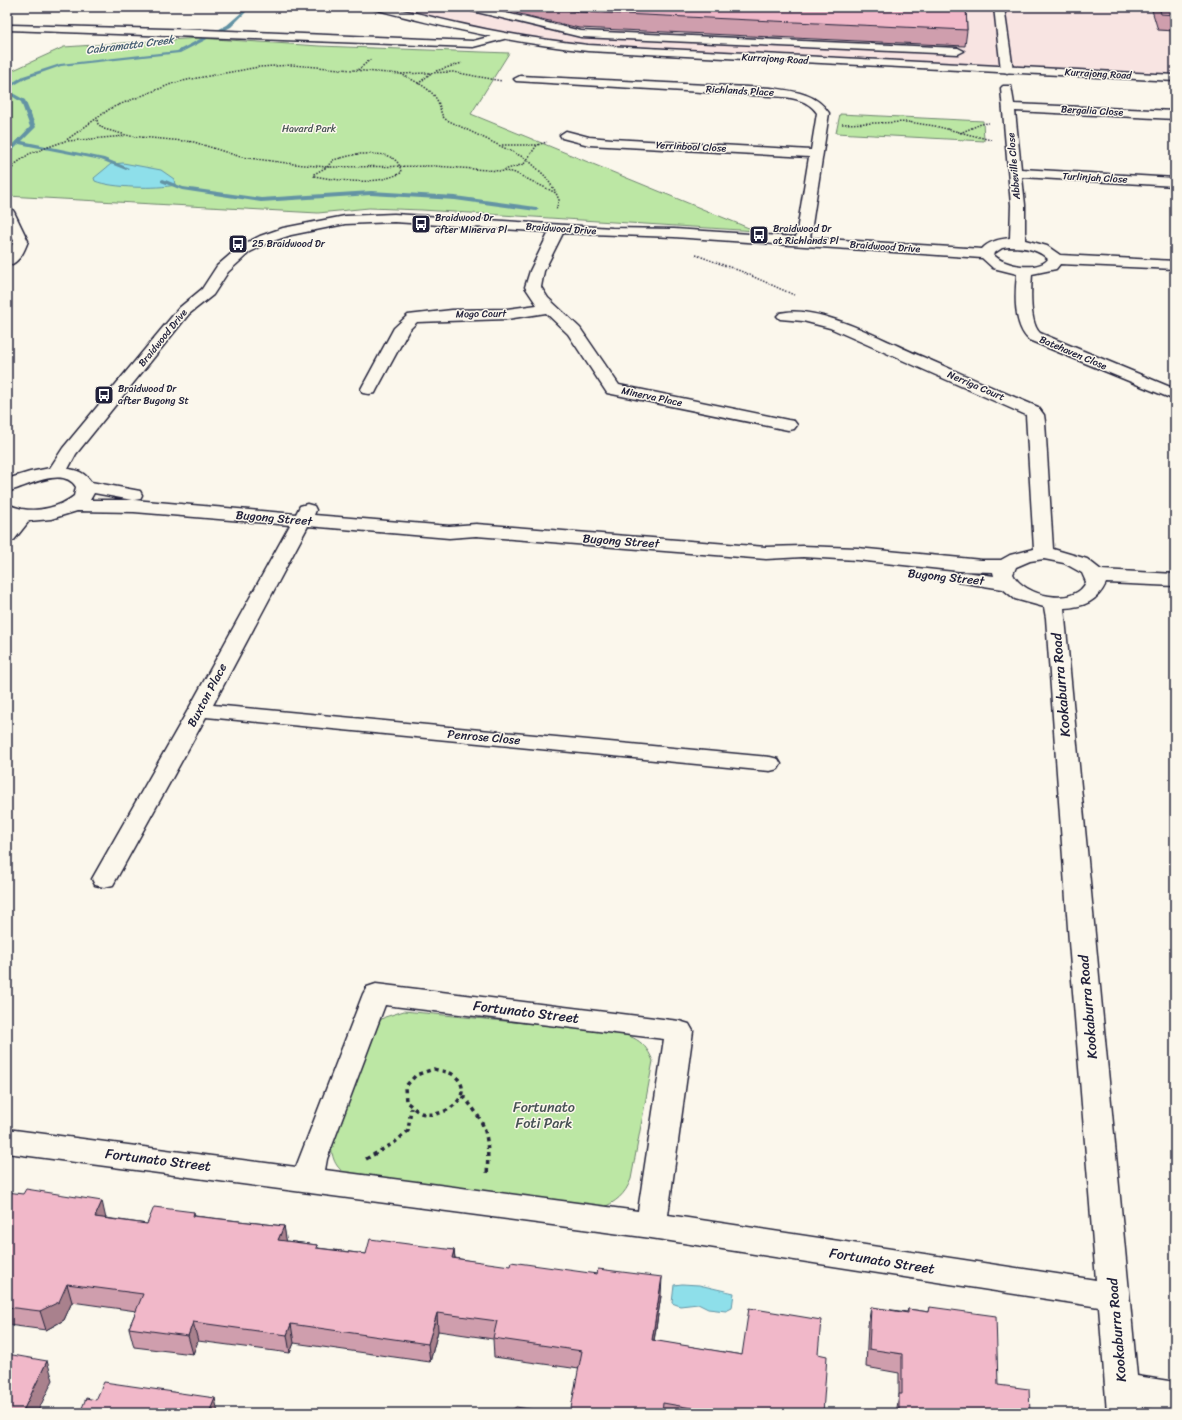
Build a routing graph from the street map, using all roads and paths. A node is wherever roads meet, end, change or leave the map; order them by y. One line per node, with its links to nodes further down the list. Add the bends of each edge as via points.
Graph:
1 (378, 7): 5 (street, Kurrajong Road)
2 (468, 7): 6 (street, via 581,34)
3 (999, 7): 9 (street)
4 (12, 28): 5 (street, via 473,44)
5 (500, 37): 8 (street, Kurrajong Road, via 618,50)
6 (834, 45): 7 (street); 8 (street)
7 (958, 51)
8 (834, 62): 9 (street, Kurrajong Road)
9 (1007, 70): 12 (street, Kurrajong Road)
10 (431, 73): 14 (path)
11 (400, 74): 13 (path, via 448,72 501,80); 14 (path); 18 (path, via 312,66 259,67 174,83 111,108)
12 (1175, 78)
13 (520, 79): 19 (street, Richlands Place, via 782,93 816,103 823,113)
14 (418, 84): 26 (path, via 430,92 438,103 439,113 445,119)
15 (1007, 88): 16 (street, Abbeville Close)
16 (1009, 107): 17 (street, Bergalia Close); 20 (street, Abbeville Close)
17 (1175, 115)
18 (97, 120): 23 (path, via 104,129); 24 (path)
19 (822, 124): 21 (path, via 908,122); 28 (street, Richlands Place)
20 (1010, 124): 21 (path, via 984,124); 25 (street, Abbeville Close)
21 (960, 133): 25 (path, via 986,140)
22 (566, 135): 27 (path); 28 (street, Yerrinbool Close, via 612,143)
23 (130, 136): 24 (path); 31 (path, via 194,142 241,157)
24 (65, 141): 34 (path, via 29,154 14,165)
25 (1012, 141): 33 (street, Abbeville Close)
26 (500, 145): 27 (path); 29 (path)
27 (537, 145): 29 (path)
28 (817, 154): 41 (street, Richlands Place)
29 (527, 159): 32 (path, via 524,164); 36 (path, via 546,176)
30 (399, 166): 31 (path); 31 (path, via 391,157 365,154 336,158 329,162); 31 (path, via 401,173 383,179 344,181 314,176 316,172); 32 (path)
31 (327, 167)
32 (501, 170): 36 (path, via 520,174)
33 (1015, 173): 35 (street, Turlinjah Close); 42 (street, Abbeville Close)
34 (7, 179)
35 (1175, 182)
36 (556, 193): 38 (path, via 559,200)
37 (7, 212): 45 (street, via 21,241 17,252)
38 (554, 213)
39 (558, 228): 40 (street, Braidwood Drive, via 627,233); 49 (street, Minerva Place, via 537,271 533,287); 54 (street, Braidwood Drive, via 361,218 302,227 254,244 229,262 208,292 179,317 69,452)
40 (674, 233): 41 (street, Braidwood Drive); 48 (path, via 678,244 688,251)
41 (802, 242): 43 (street, Braidwood Drive)
42 (1018, 243): 43 (street, via 999,245 987,250); 44 (street, via 1044,248 1054,254)
43 (986, 254): 47 (street, via 988,259 1002,267)
44 (1056, 259): 46 (street); 47 (street, via 1051,266 1044,269)
45 (7, 262)
46 (1175, 265)
47 (1025, 270): 52 (street, Batehaven Close, via 1027,322 1034,336)
48 (797, 296)
49 (549, 308): 51 (street, Mogo Court, via 507,314 413,318 402,328); 53 (street, Minerva Place, via 574,331 613,389)
50 (785, 316): 61 (street, Nerriga Court, via 804,316 836,325 1032,411 1036,422)
51 (369, 388)
52 (1175, 395)
53 (788, 425)
54 (56, 473): 55 (street, via 75,477); 56 (street, via 30,476)
55 (85, 486): 57 (street, via 81,499); 59 (street, Bugong Street, via 173,500)
56 (7, 487)
57 (73, 505): 58 (street, via 50,514); 59 (street, Bugong Street)
58 (16, 513): 60 (street)
59 (305, 515): 62 (street, Bugong Street, via 448,532 476,530 766,552 791,561); 66 (street, Buxton Place)
60 (7, 536)
61 (1044, 553): 62 (street, via 1027,554 1014,559); 63 (street, via 1075,560)
62 (1007, 575): 65 (street, via 1019,592 1034,599)
63 (1094, 576): 64 (street); 65 (street, via 1096,584 1092,592 1068,602)
64 (1175, 580)
65 (1052, 602): 76 (street, Kookaburra Road, via 1056,618)
66 (199, 710): 67 (street, Penrose Close); 68 (street, Buxton Place)
67 (770, 764)
68 (104, 879)
69 (462, 1095): 70 (path, via 455,1107 438,1115 418,1113); 70 (path, via 463,1085 452,1073 425,1071 416,1075 405,1087 406,1102); 73 (path, via 482,1120 487,1134)
70 (411, 1108): 72 (path, via 408,1131 394,1143)
71 (7, 1141): 74 (street, Fortunato Street)
72 (363, 1161)
73 (486, 1179)
74 (308, 1180): 75 (street, Fortunato Street); 75 (street, Fortunato Street, via 312,1159 376,994 679,1032)
75 (651, 1225): 76 (street, Fortunato Street)
76 (1114, 1296): 78 (street, Kookaburra Road)
77 (1175, 1397): 78 (street)
78 (1123, 1401)

